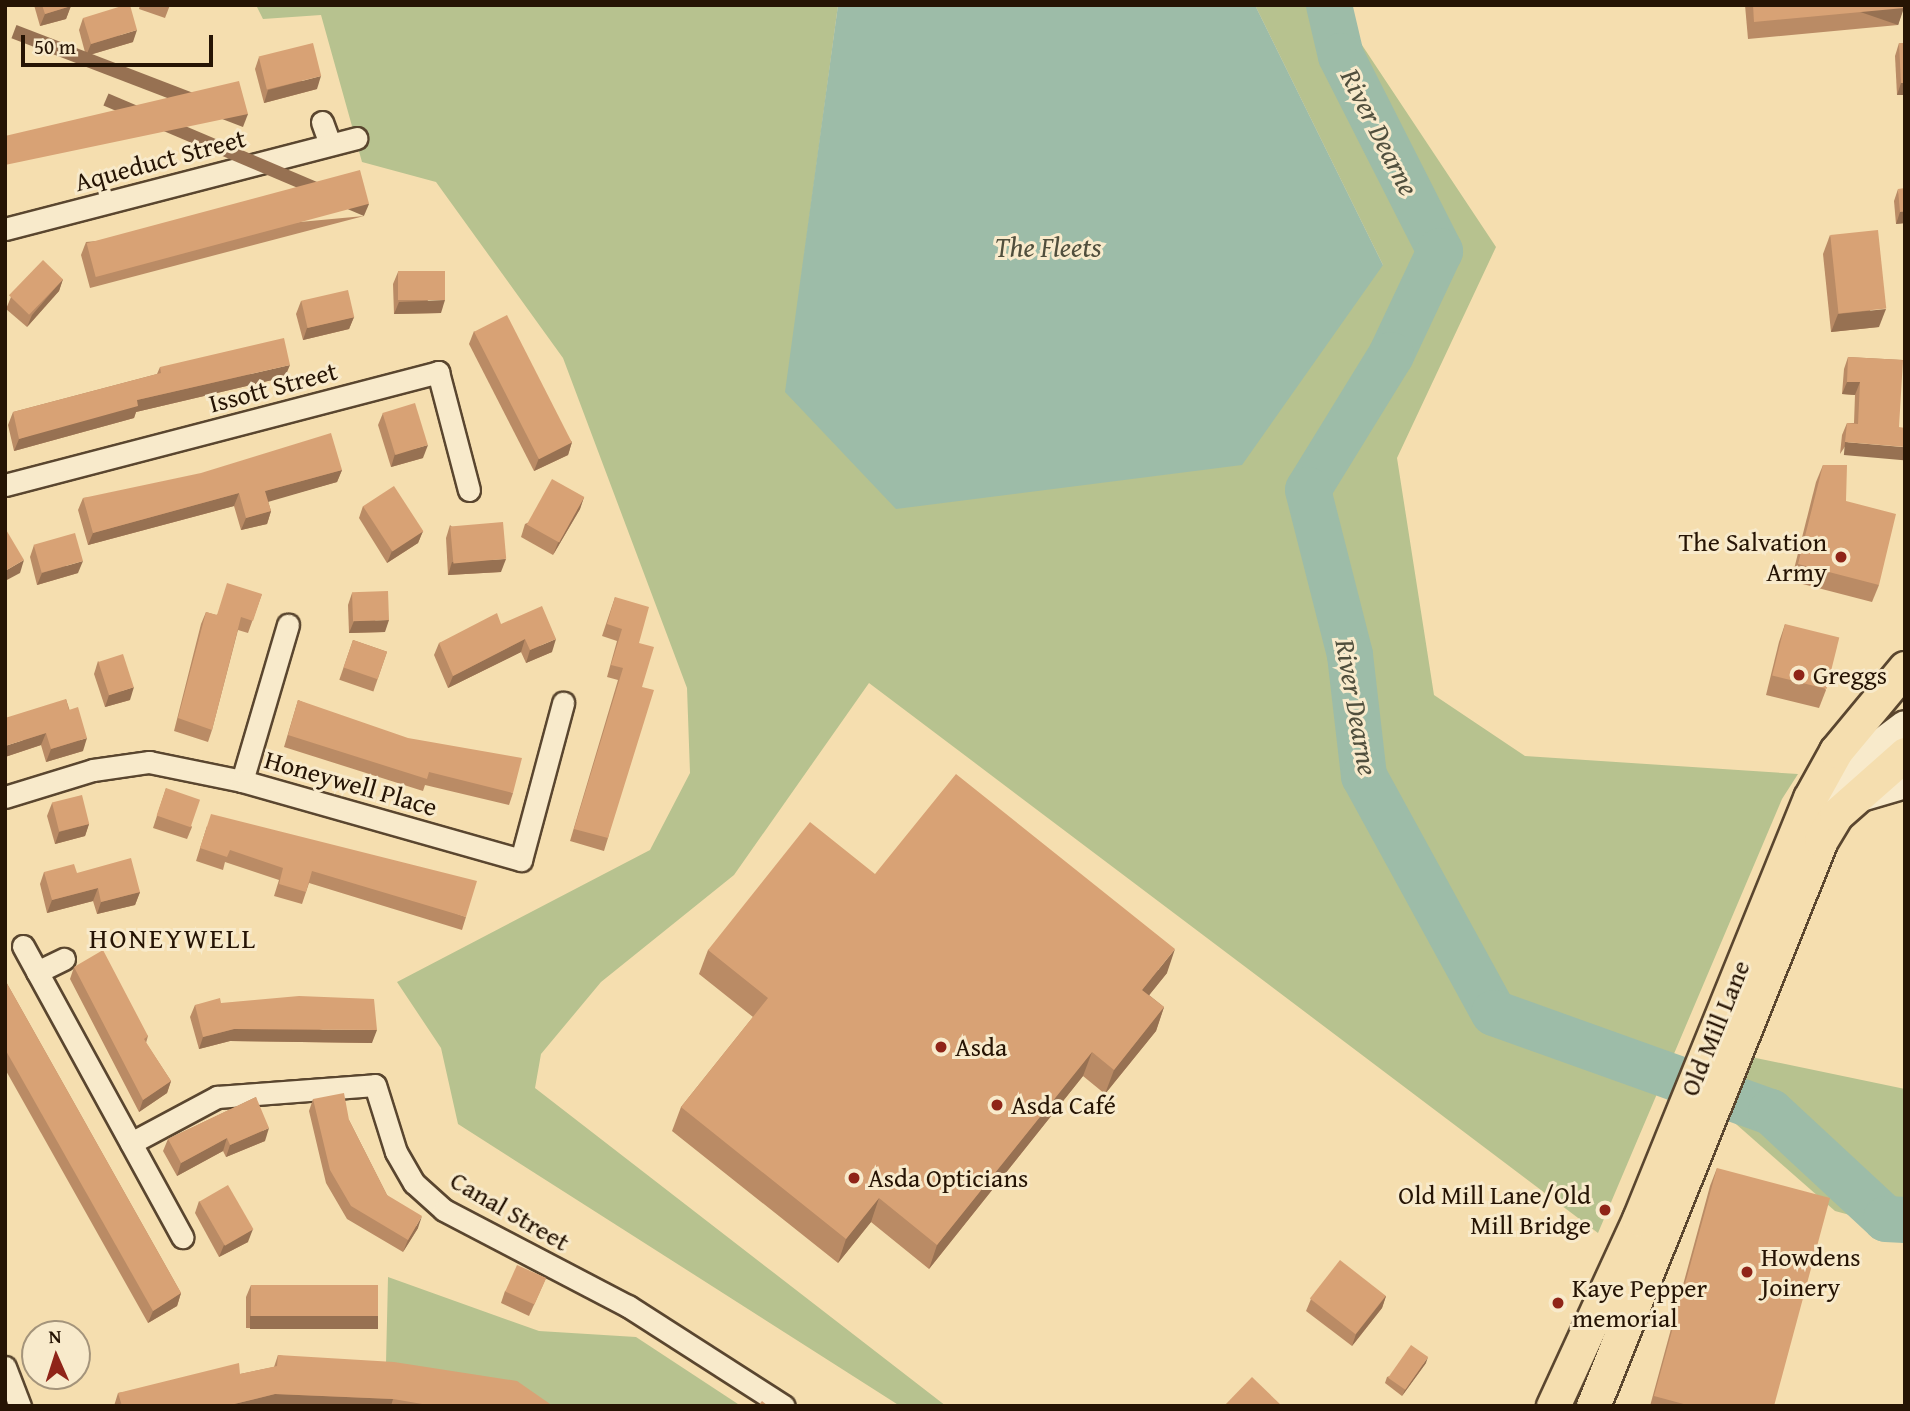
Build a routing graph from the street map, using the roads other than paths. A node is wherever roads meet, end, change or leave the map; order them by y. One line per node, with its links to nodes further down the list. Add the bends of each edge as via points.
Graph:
1 (322, 122): 3 (street)
2 (356, 138): 3 (street, Aqueduct Street)
3 (330, 144): 4 (street, Aqueduct Street)
4 (5, 229)
5 (5, 485): 6 (street, Issott Street, via 438,372)
6 (469, 490)
7 (288, 625): 12 (street)
8 (1905, 668): 15 (main road, Old Mill Lane, via 1836,751)
9 (563, 703): 12 (street, Honeywell Place, via 521,860)
10 (1905, 726): 15 (street)
11 (1905, 754): 16 (main road, Old Mill Lane)
12 (242, 781): 14 (street, Honeywell Place, via 149,762 93,769)
13 (1905, 782): 16 (street)
14 (5, 797)
15 (1810, 797): 20 (main road, Old Mill Lane)
16 (1854, 798): 20 (main road, Old Mill Lane, via 1821,840)
17 (23, 946): 19 (street)
18 (64, 959): 19 (street)
19 (37, 972): 22 (street)
20 (1718, 1052): 21 (main road, Old Mill Lane)
21 (1699, 1103): 27 (main road, Old Mill Lane); 28 (main road, Old Mill Lane)
22 (131, 1143): 23 (street); 26 (street, Canal Street, via 217,1097 375,1085 396,1152 414,1183 444,1210 628,1306)
23 (182, 1237)
24 (5, 1367): 25 (street)
25 (20, 1406)
26 (784, 1406)
27 (1553, 1406)
28 (1593, 1406)

